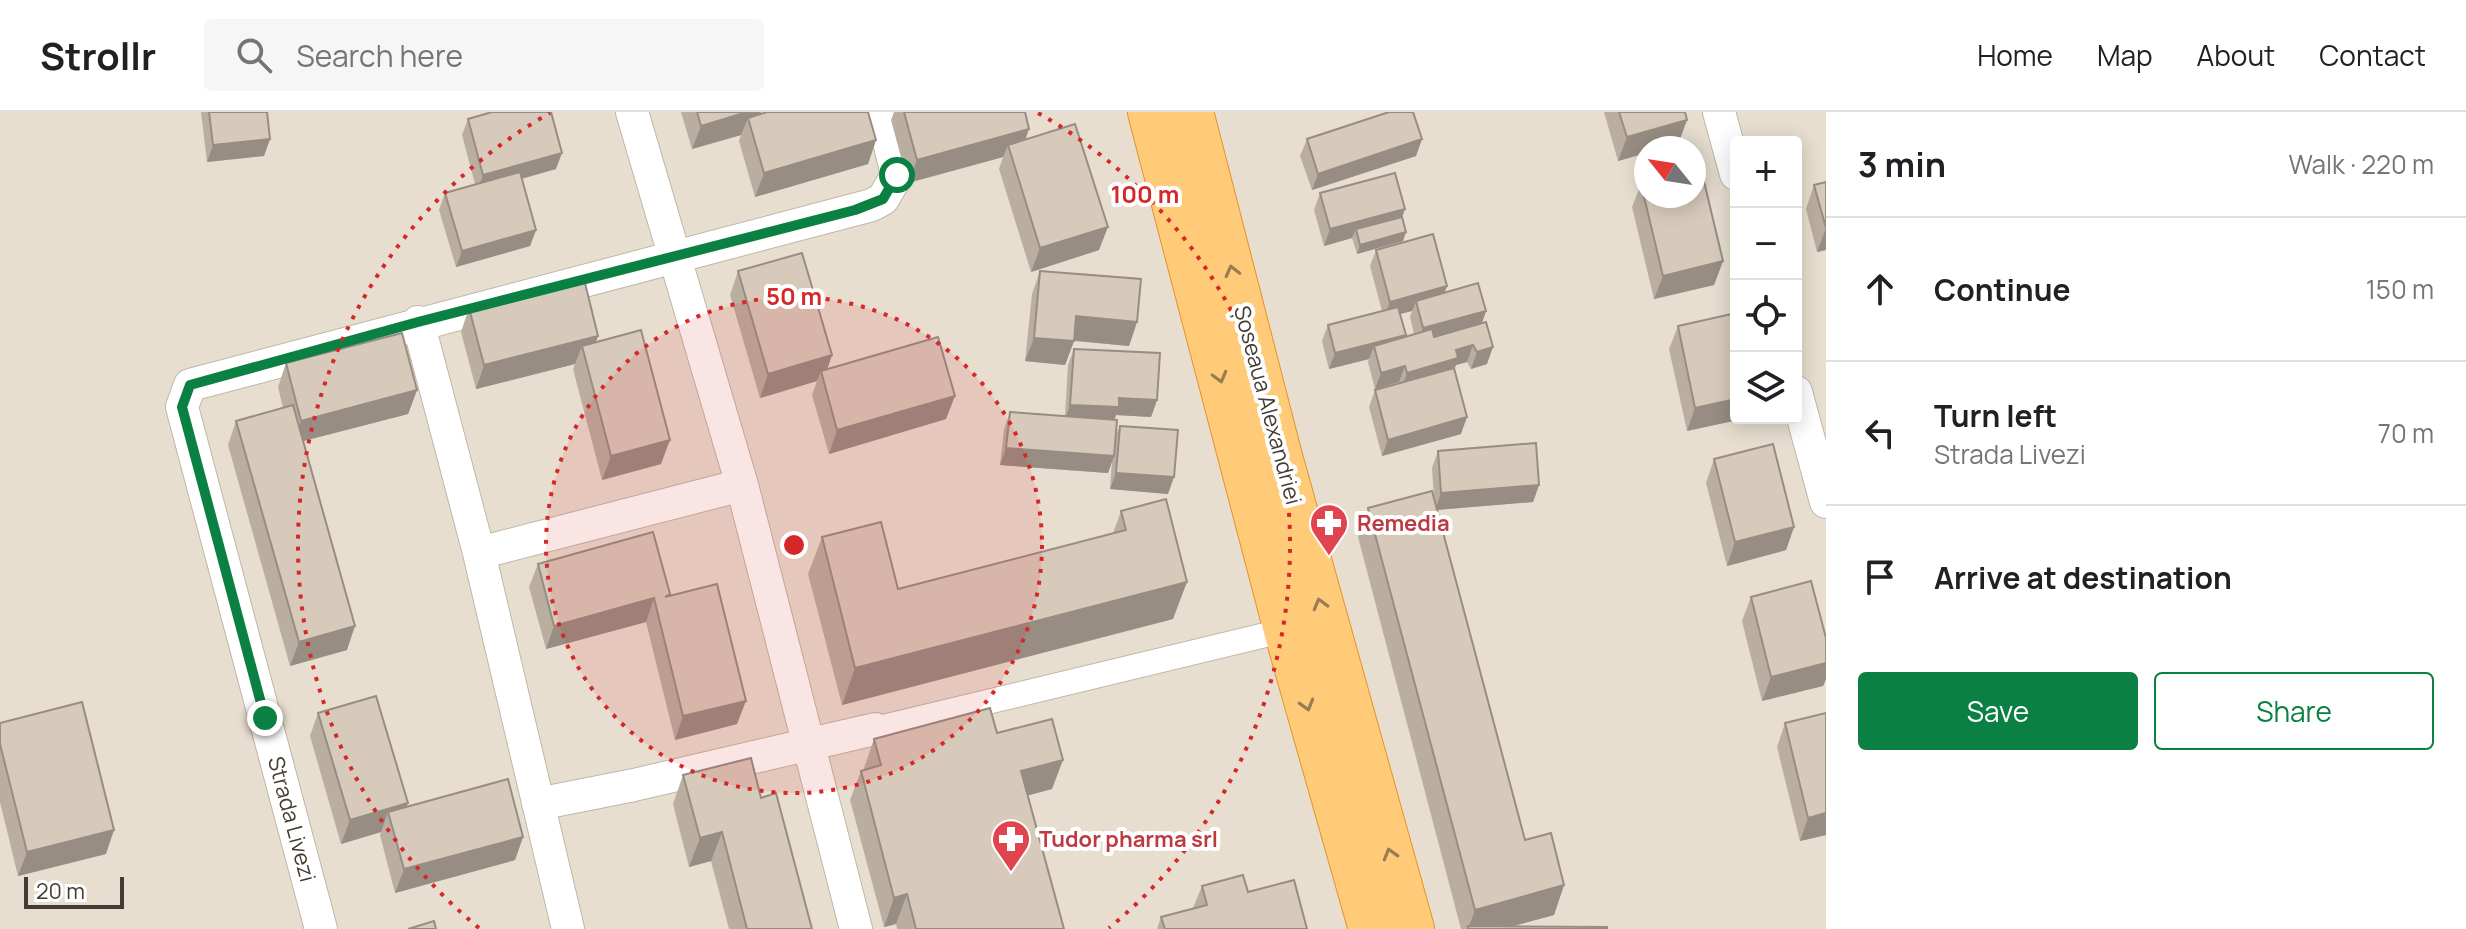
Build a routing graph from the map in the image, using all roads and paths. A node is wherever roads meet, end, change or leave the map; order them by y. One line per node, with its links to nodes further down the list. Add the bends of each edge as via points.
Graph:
1 (632, 112): 7 (street)
2 (882, 112): 7 (street, via 897,175 883,199)
3 (1150, 112): 13 (highway, Șoseaua Alexandriei, one-way to 13)
4 (1191, 112): 21 (highway, Șoseaua Alexandriei, one-way to 4, via 1279,453)
5 (1719, 112): 6 (street)
6 (1730, 152)
7 (675, 259): 8 (street); 10 (street)
8 (418, 322): 12 (street); 17 (street, Strada Livezi, via 190,385 182,407)
9 (1802, 414): 11 (street)
10 (742, 485): 12 (street); 15 (street)
11 (1826, 502)
12 (479, 553): 16 (street)
13 (1286, 630): 14 (street); 20 (highway, Șoseaua Alexandriei, one-way to 20)
14 (875, 729): 15 (street)
15 (807, 743): 16 (street); 19 (street)
16 (538, 804): 18 (street)
17 (321, 929)
18 (568, 929)
19 (856, 929)
20 (1371, 929)
21 (1412, 929)

